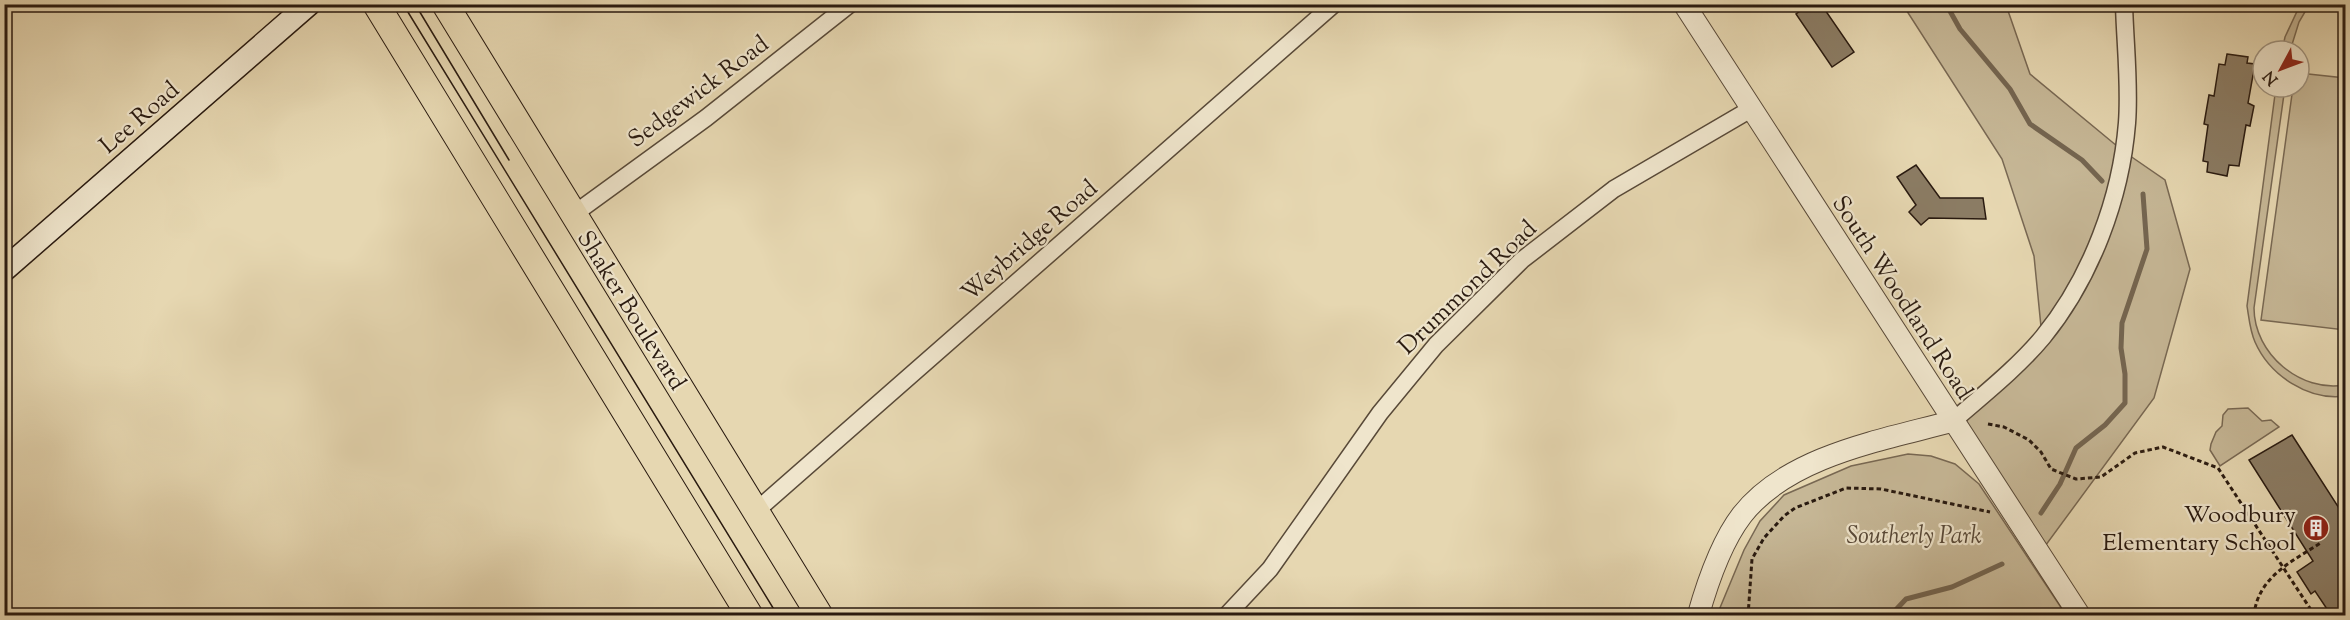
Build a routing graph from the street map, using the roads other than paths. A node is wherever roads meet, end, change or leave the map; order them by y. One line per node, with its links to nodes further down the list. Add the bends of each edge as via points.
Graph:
1 (309, 4): 10 (main road, Lee Road)
2 (376, 4): 13 (main road)
3 (445, 4): 9 (main road, Shaker Boulevard)
4 (850, 4): 9 (street, Sedgewick Road)
5 (1334, 4): 12 (street, Weybridge Road)
6 (1684, 4): 8 (street, South Woodland Road)
7 (2124, 4): 11 (street, via 2127,122 2115,190 2098,240 2074,292 2043,337)
8 (1751, 109): 11 (street, South Woodland Road); 15 (street, Drummond Road, via 1614,189 1522,260 1436,345 1380,413 1270,569)
9 (574, 214): 12 (main road, Shaker Boulevard)
10 (4, 270)
11 (1953, 421): 16 (street, via 1826,458 1763,494 1742,515 1724,545); 17 (street, South Woodland Road, via 2000,510 2040,553)
12 (756, 511): 14 (main road, Shaker Boulevard)
13 (750, 615)
14 (820, 615)
15 (1226, 615)
16 (1698, 615)
17 (2080, 615)

